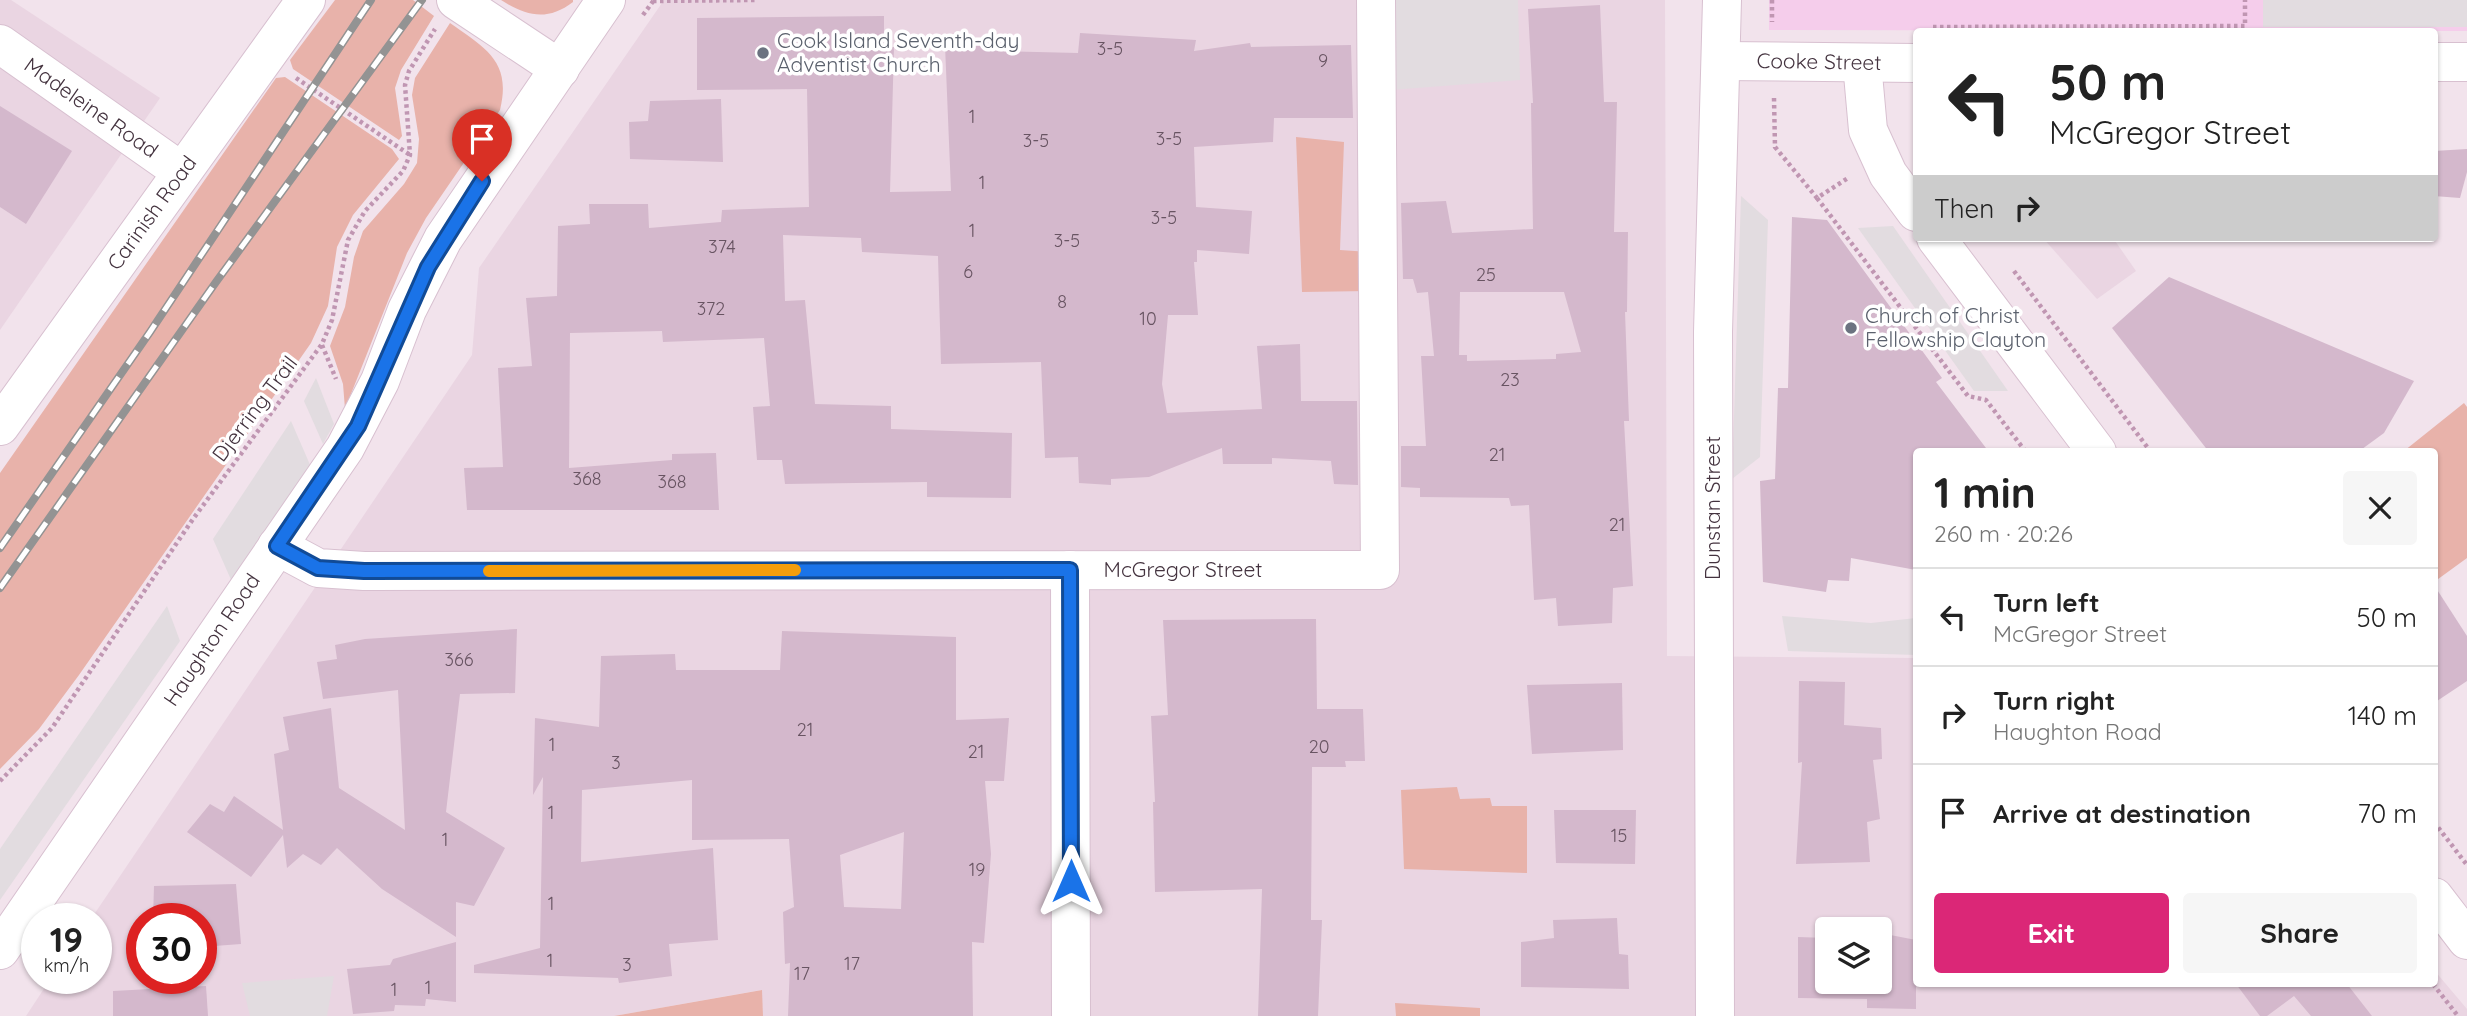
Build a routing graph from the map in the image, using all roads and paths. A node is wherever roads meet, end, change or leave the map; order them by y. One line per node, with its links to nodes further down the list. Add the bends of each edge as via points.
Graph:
1 (306, 0): 14 (street, Carinish Road)
2 (606, 0): 21 (street, Haughton Road)
3 (755, 0): 8 (path)
4 (1376, 0): 34 (street, McGregor Street, via 1380,570)
5 (1722, 0): 15 (street, Dunstan Street)
6 (1772, 0): 16 (path)
7 (2245, 0): 12 (path, via 2245,26)
8 (653, 1)
9 (449, 9): 21 (street); 22 (path, via 409,71 405,85)
10 (1930, 27): 11 (path)
11 (1943, 28)
12 (2052, 28)
13 (0, 44): 24 (street, Madeleine Road)
14 (266, 58): 22 (path); 24 (street, Carinish Road)
15 (1721, 61): 16 (street, Cooke Street); 43 (street, Dunstan Street, via 1713,332)
16 (1773, 61): 19 (street, Cooke Street); 25 (path, via 1775,147)
17 (2438, 62): 18 (street)
18 (2467, 62)
19 (1862, 63): 20 (street, Cooke Street); 23 (street, via 1868,130)
20 (1913, 63)
21 (560, 69): 33 (street, Haughton Road, via 443,239 358,426)
22 (410, 155): 35 (path, Djerring Trail, via 403,171 365,211 348,240 332,320 322,344 192,519 52,728)
23 (1880, 157): 25 (path); 26 (street)
24 (182, 172): 29 (street, Carinish Road)
25 (1817, 198): 30 (path, via 1968,396 1986,400)
26 (1913, 208)
27 (1939, 242): 31 (street)
28 (2013, 270): 32 (path)
29 (0, 426)
30 (2023, 448)
31 (2094, 448)
32 (2148, 448)
33 (277, 546): 34 (street, McGregor Street, via 318,568 364,571); 40 (street, Haughton Road)
34 (1070, 570): 42 (street)
35 (0, 781)
36 (2438, 827): 37 (path)
37 (2467, 865)
38 (2438, 902): 39 (street)
39 (2467, 940)
40 (0, 950)
41 (2435, 987): 44 (path)
42 (1071, 1016)
43 (1715, 1016)
44 (2458, 1016)

